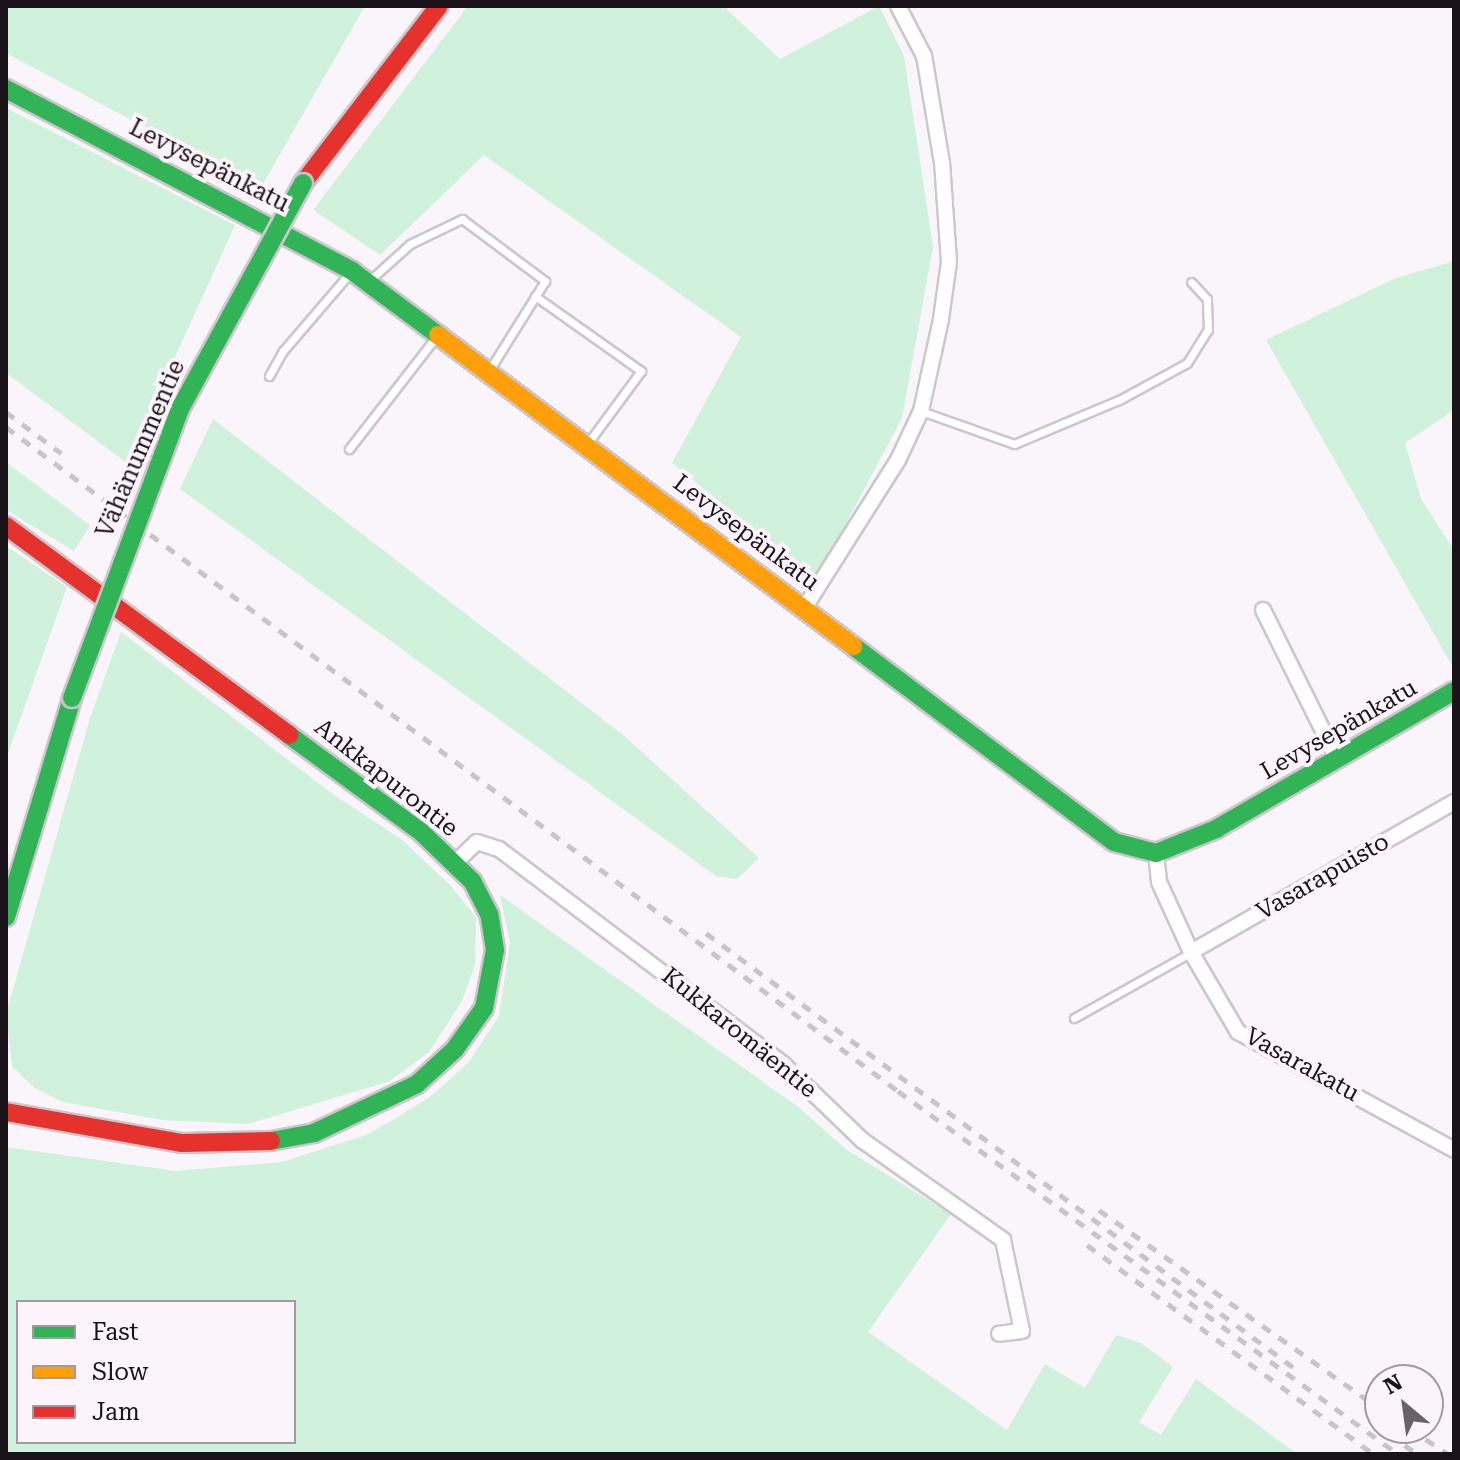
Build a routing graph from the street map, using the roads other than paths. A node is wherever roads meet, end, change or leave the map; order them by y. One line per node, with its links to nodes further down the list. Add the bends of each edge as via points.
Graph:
1 (439, 6): 22 (street, Vähänummentie, bridge, via 303,183 181,407 72,698)
2 (898, 6): 11 (street, via 924,56 942,163 948,248 941,319)
3 (6, 89): 4 (street, Levysepänkatu)
4 (352, 271): 6 (street, Levysepänkatu); 10 (lane, via 283,351)
5 (1191, 282): 11 (lane, via 1207,299 1208,330 1187,363 1121,399 1014,444)
6 (368, 283): 7 (lane, via 377,268 410,244 462,219 545,281); 8 (street, Levysepänkatu)
7 (535, 296): 9 (lane); 12 (lane, via 641,371)
8 (440, 333): 9 (street, Levysepänkatu); 13 (lane)
9 (489, 371): 12 (street, Levysepänkatu)
10 (269, 376)
11 (921, 411): 15 (street, via 898,460)
12 (588, 443): 15 (street, Levysepänkatu)
13 (349, 449)
14 (6, 526): 21 (street, Ankkapurontie, via 421,832)
15 (805, 607): 20 (street, Levysepänkatu, via 1114,842)
16 (1263, 610): 18 (street)
17 (1454, 692): 18 (street, Levysepänkatu)
18 (1337, 759): 20 (street, Levysepänkatu, via 1216,829)
19 (1454, 802): 23 (street, Vasarapuisto)
20 (1156, 853): 23 (street, Vasarakatu, via 1159,882)
21 (455, 863): 25 (street, Ankkapurontie, via 472,881 489,914 495,950 484,1008 455,1049 417,1084 314,1133 253,1144 182,1143); 27 (street, Kukkaromäentie, via 477,842 499,849 783,1064 862,1140 1003,1240 1022,1331)
22 (6, 917)
23 (1191, 952): 24 (lane); 26 (street, Vasarakatu, via 1238,1032)
24 (1074, 1018)
25 (6, 1112)
26 (1454, 1150)
27 (999, 1334)

